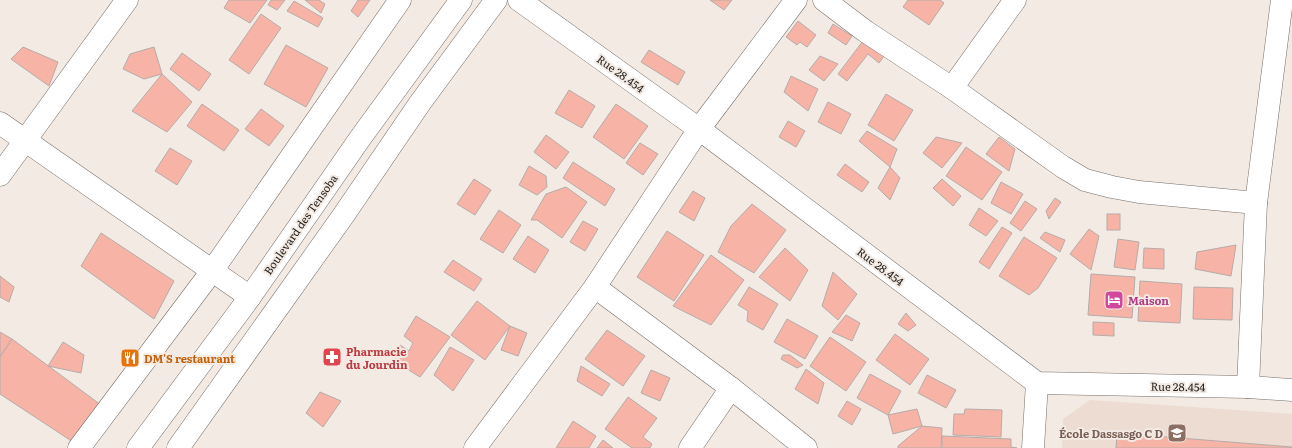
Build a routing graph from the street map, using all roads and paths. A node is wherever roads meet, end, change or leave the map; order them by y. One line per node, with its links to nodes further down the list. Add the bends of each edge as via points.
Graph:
1 (127, 0): 13 (street)
2 (400, 0): 16 (street)
3 (461, 0): 18 (street, Boulevard des Tensoba)
4 (496, 0): 23 (street, via 420,103)
5 (519, 0): 12 (street, Rue 28.454)
6 (796, 0): 12 (street)
7 (824, 0): 10 (street, via 865,31)
8 (1015, 0): 10 (street)
9 (1282, 0): 15 (street)
10 (952, 88): 15 (street, via 1085,180 1139,192)
11 (0, 123): 13 (street)
12 (699, 129): 17 (street); 19 (street, Rue 28.454)
13 (25, 140): 14 (street); 16 (street)
14 (0, 175)
15 (1256, 203): 20 (street)
16 (212, 270): 18 (street); 24 (street)
17 (595, 287): 21 (street); 26 (street)
18 (250, 297): 25 (street, Boulevard des Tensoba)
19 (1037, 383): 20 (street, Rue 28.454); 29 (street)
20 (1248, 387): 22 (street, Rue 28.454)
21 (731, 388): 27 (street); 28 (street)
22 (1292, 390)
23 (185, 445)
24 (79, 448)
25 (138, 448)
26 (475, 448)
27 (690, 448)
28 (806, 448)
29 (1033, 448)

